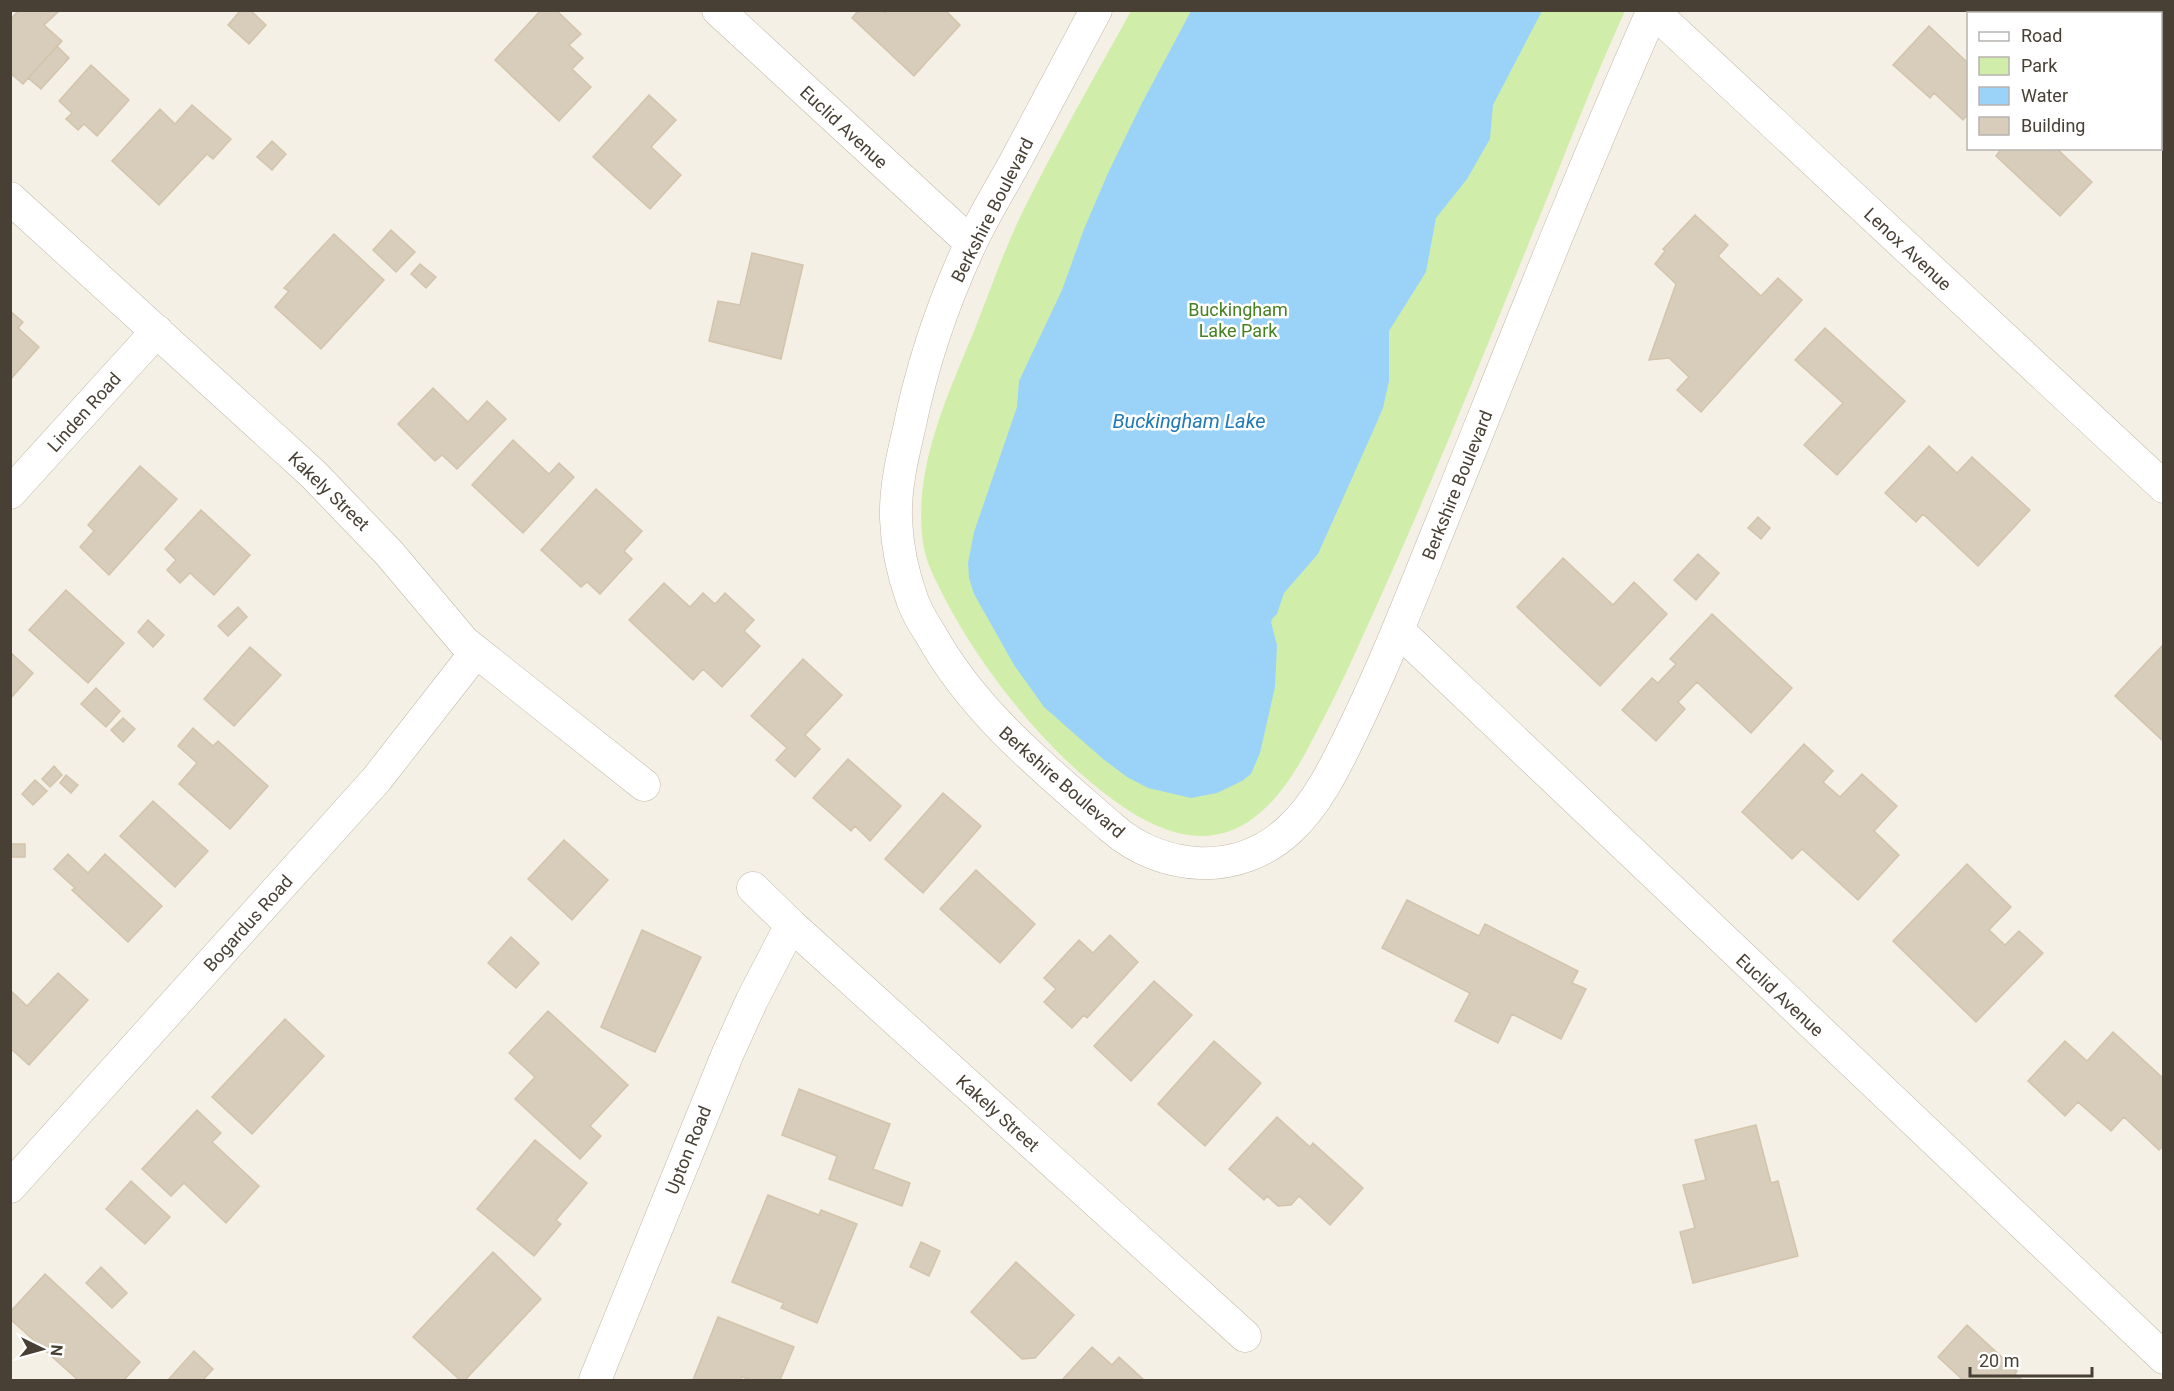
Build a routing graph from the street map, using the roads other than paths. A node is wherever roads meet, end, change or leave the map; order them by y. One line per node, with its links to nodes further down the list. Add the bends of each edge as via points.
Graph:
1 (718, 10): 5 (street, Euclid Avenue)
2 (1096, 10): 5 (street, Berkshire Boulevard)
3 (1653, 11): 7 (street, Lenox Avenue); 9 (street, Berkshire Boulevard)
4 (10, 198): 6 (street, Kakely Street)
5 (971, 243): 9 (street, Berkshire Boulevard, via 936,329 912,412 899,477 896,523 913,603 965,686 1010,737 1122,837 1156,854 1185,862 1235,861 1262,850 1290,829 1317,795 1346,744)
6 (157, 331): 8 (street, Linden Road); 10 (street, Kakely Street, via 365,526 454,632)
7 (2163, 487)
8 (10, 493)
9 (1398, 630): 16 (street, Euclid Avenue)
10 (476, 652): 11 (street, Kakely Street); 14 (street, Bogardus Road, via 376,780)
11 (644, 785)
12 (753, 888): 13 (street, Kakely Street)
13 (791, 925): 15 (street, Kakely Street); 17 (street, Upton Road, via 728,1053)
14 (10, 1187)
15 (1245, 1336)
16 (2163, 1358)
17 (595, 1380)

